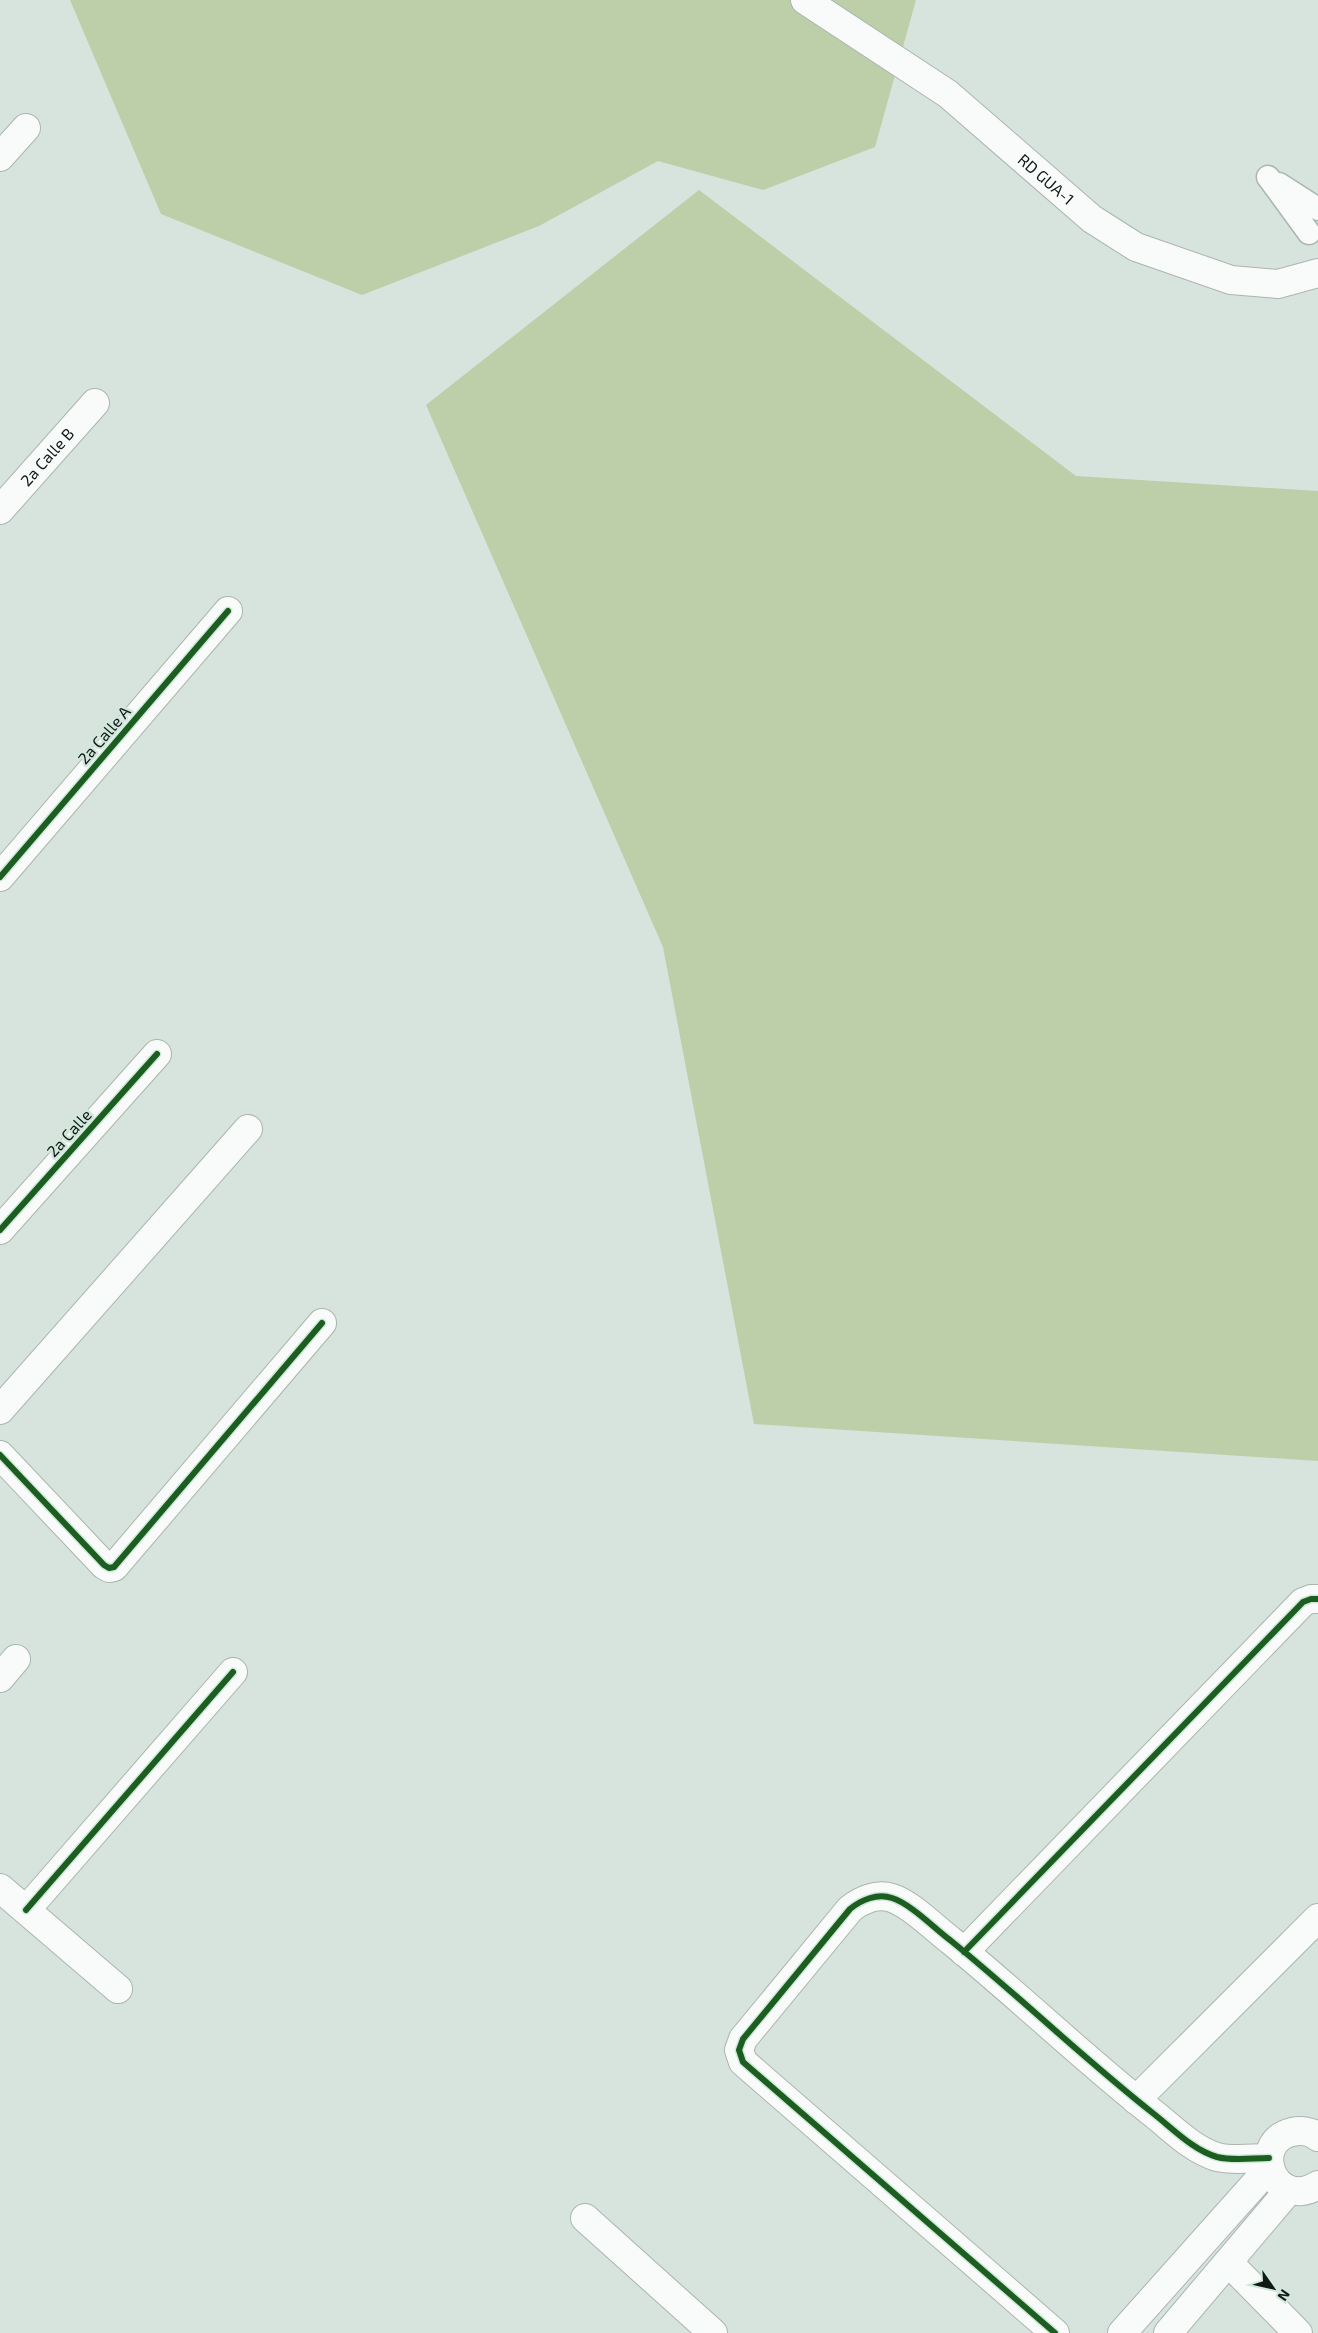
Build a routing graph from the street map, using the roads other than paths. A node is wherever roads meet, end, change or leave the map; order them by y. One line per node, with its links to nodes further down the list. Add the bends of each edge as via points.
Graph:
1 (805, 0): 6 (street, RD GUA-1, via 948,94 1092,219 1136,247 1231,280 1278,284)
2 (26, 128): 3 (street)
3 (0, 157)
4 (1318, 209): 5 (lane, via 1268,177)
5 (1309, 233)
6 (1318, 273)
7 (95, 403): 8 (street, 2a Calle B)
8 (0, 510)
9 (228, 611): 10 (street, 2a Calle A)
10 (0, 877)
11 (157, 1054): 13 (street, 2a Calle)
12 (248, 1129): 15 (street)
13 (5, 1213)
14 (322, 1323): 16 (street, via 114,1567 104,1566)
15 (0, 1410)
16 (0, 1455)
17 (1318, 1599): 22 (street, via 1304,1602)
18 (233, 1672): 20 (street)
19 (0, 1888): 20 (street)
20 (26, 1910): 23 (street)
21 (1318, 1918): 24 (street)
22 (964, 1952): 24 (street); 32 (street, via 891,1898 860,1901 742,2039 739,2050 743,2062 756,2075)
23 (118, 1989)
24 (1136, 2100): 26 (street, via 1195,2146 1216,2156)
25 (1318, 2137): 26 (street, via 1306,2131 1286,2134 1278,2140)
26 (1269, 2163): 28 (street, via 1280,2185); 33 (street)
27 (1318, 2185): 28 (street, via 1309,2190)
28 (1289, 2190): 30 (street)
29 (586, 2218): 31 (street)
30 (1229, 2263): 34 (street); 35 (street)
31 (713, 2333)
32 (1055, 2333)
33 (1122, 2333)
34 (1168, 2333)
35 (1298, 2333)

